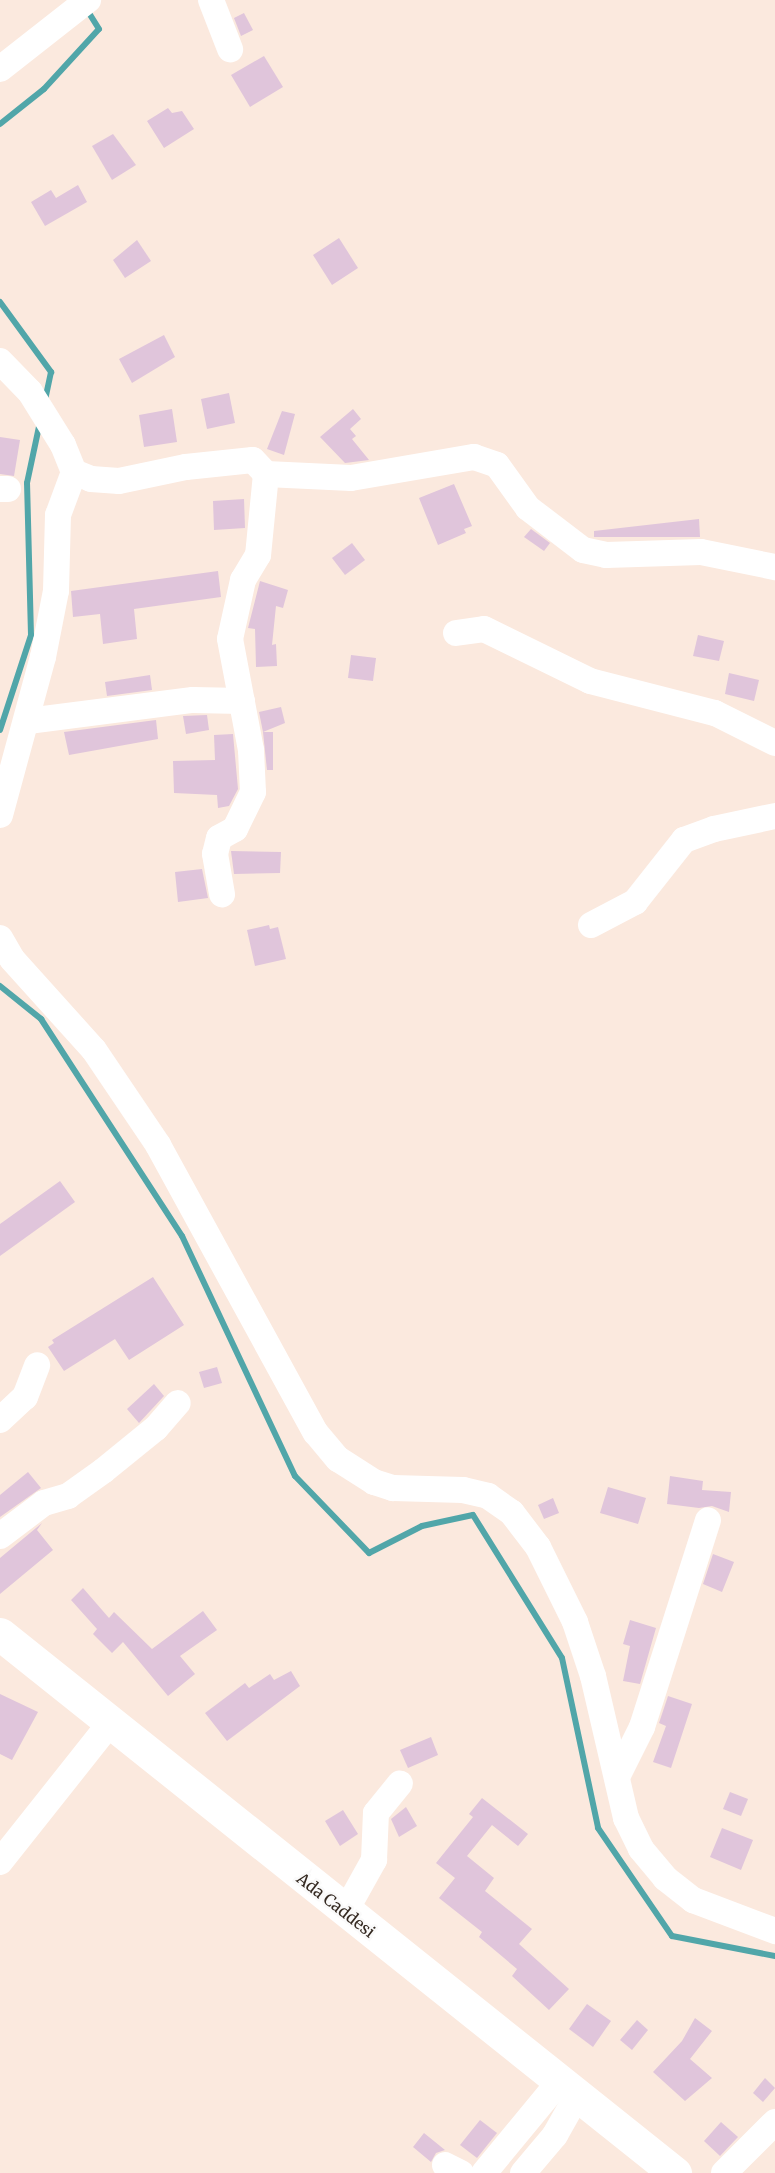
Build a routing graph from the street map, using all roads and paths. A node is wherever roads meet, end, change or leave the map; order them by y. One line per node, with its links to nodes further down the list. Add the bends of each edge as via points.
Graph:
1 (88, 0): 4 (street)
2 (211, 0): 3 (street)
3 (230, 50)
4 (0, 69)
5 (0, 361): 6 (street, via 30,392 63,445)
6 (74, 472): 7 (street, via 92,479 119,481 186,467 254,460); 11 (street, via 58,515 56,591)
7 (266, 474): 8 (street, via 351,478 474,457 497,465 528,508 583,550 606,555 701,552); 10 (street, via 258,555 243,580 230,639)
8 (775, 567)
9 (456, 633): 12 (street, via 484,629 590,681 715,712)
10 (242, 700): 11 (street, via 193,699); 15 (street, via 251,750 253,792 235,829 219,838 215,854)
11 (28, 721): 13 (street)
12 (775, 743)
13 (0, 816)
14 (775, 816): 16 (street, via 684,840 635,902)
15 (222, 894)
16 (591, 926)
17 (0, 938): 25 (street, via 12,959 94,1050 158,1145 235,1279 272,1358 316,1433 338,1459 374,1482 393,1488 463,1490 488,1496 512,1512 538,1547 578,1632)
18 (37, 1365): 20 (street, via 25,1397)
19 (178, 1403): 22 (street, via 156,1428 103,1471 68,1496 44,1503)
20 (0, 1420)
21 (708, 1520): 25 (street, via 642,1727)
22 (0, 1536)
23 (0, 1634): 24 (main road, Ada Caddesi)
24 (110, 1723): 27 (street); 28 (main road, Ada Caddesi)
25 (617, 1777): 29 (street, via 626,1818 641,1849 665,1878 693,1900)
26 (400, 1783): 28 (street, via 376,1813 374,1860)
27 (0, 1862)
28 (345, 1912): 30 (main road, Ada Caddesi)
29 (775, 1931)
30 (568, 2089): 32 (street); 33 (street, via 555,2135); 34 (main road, Ada Caddesi)
31 (775, 2122): 35 (street)
32 (484, 2173)
33 (524, 2173)
34 (675, 2173)
35 (724, 2173)

